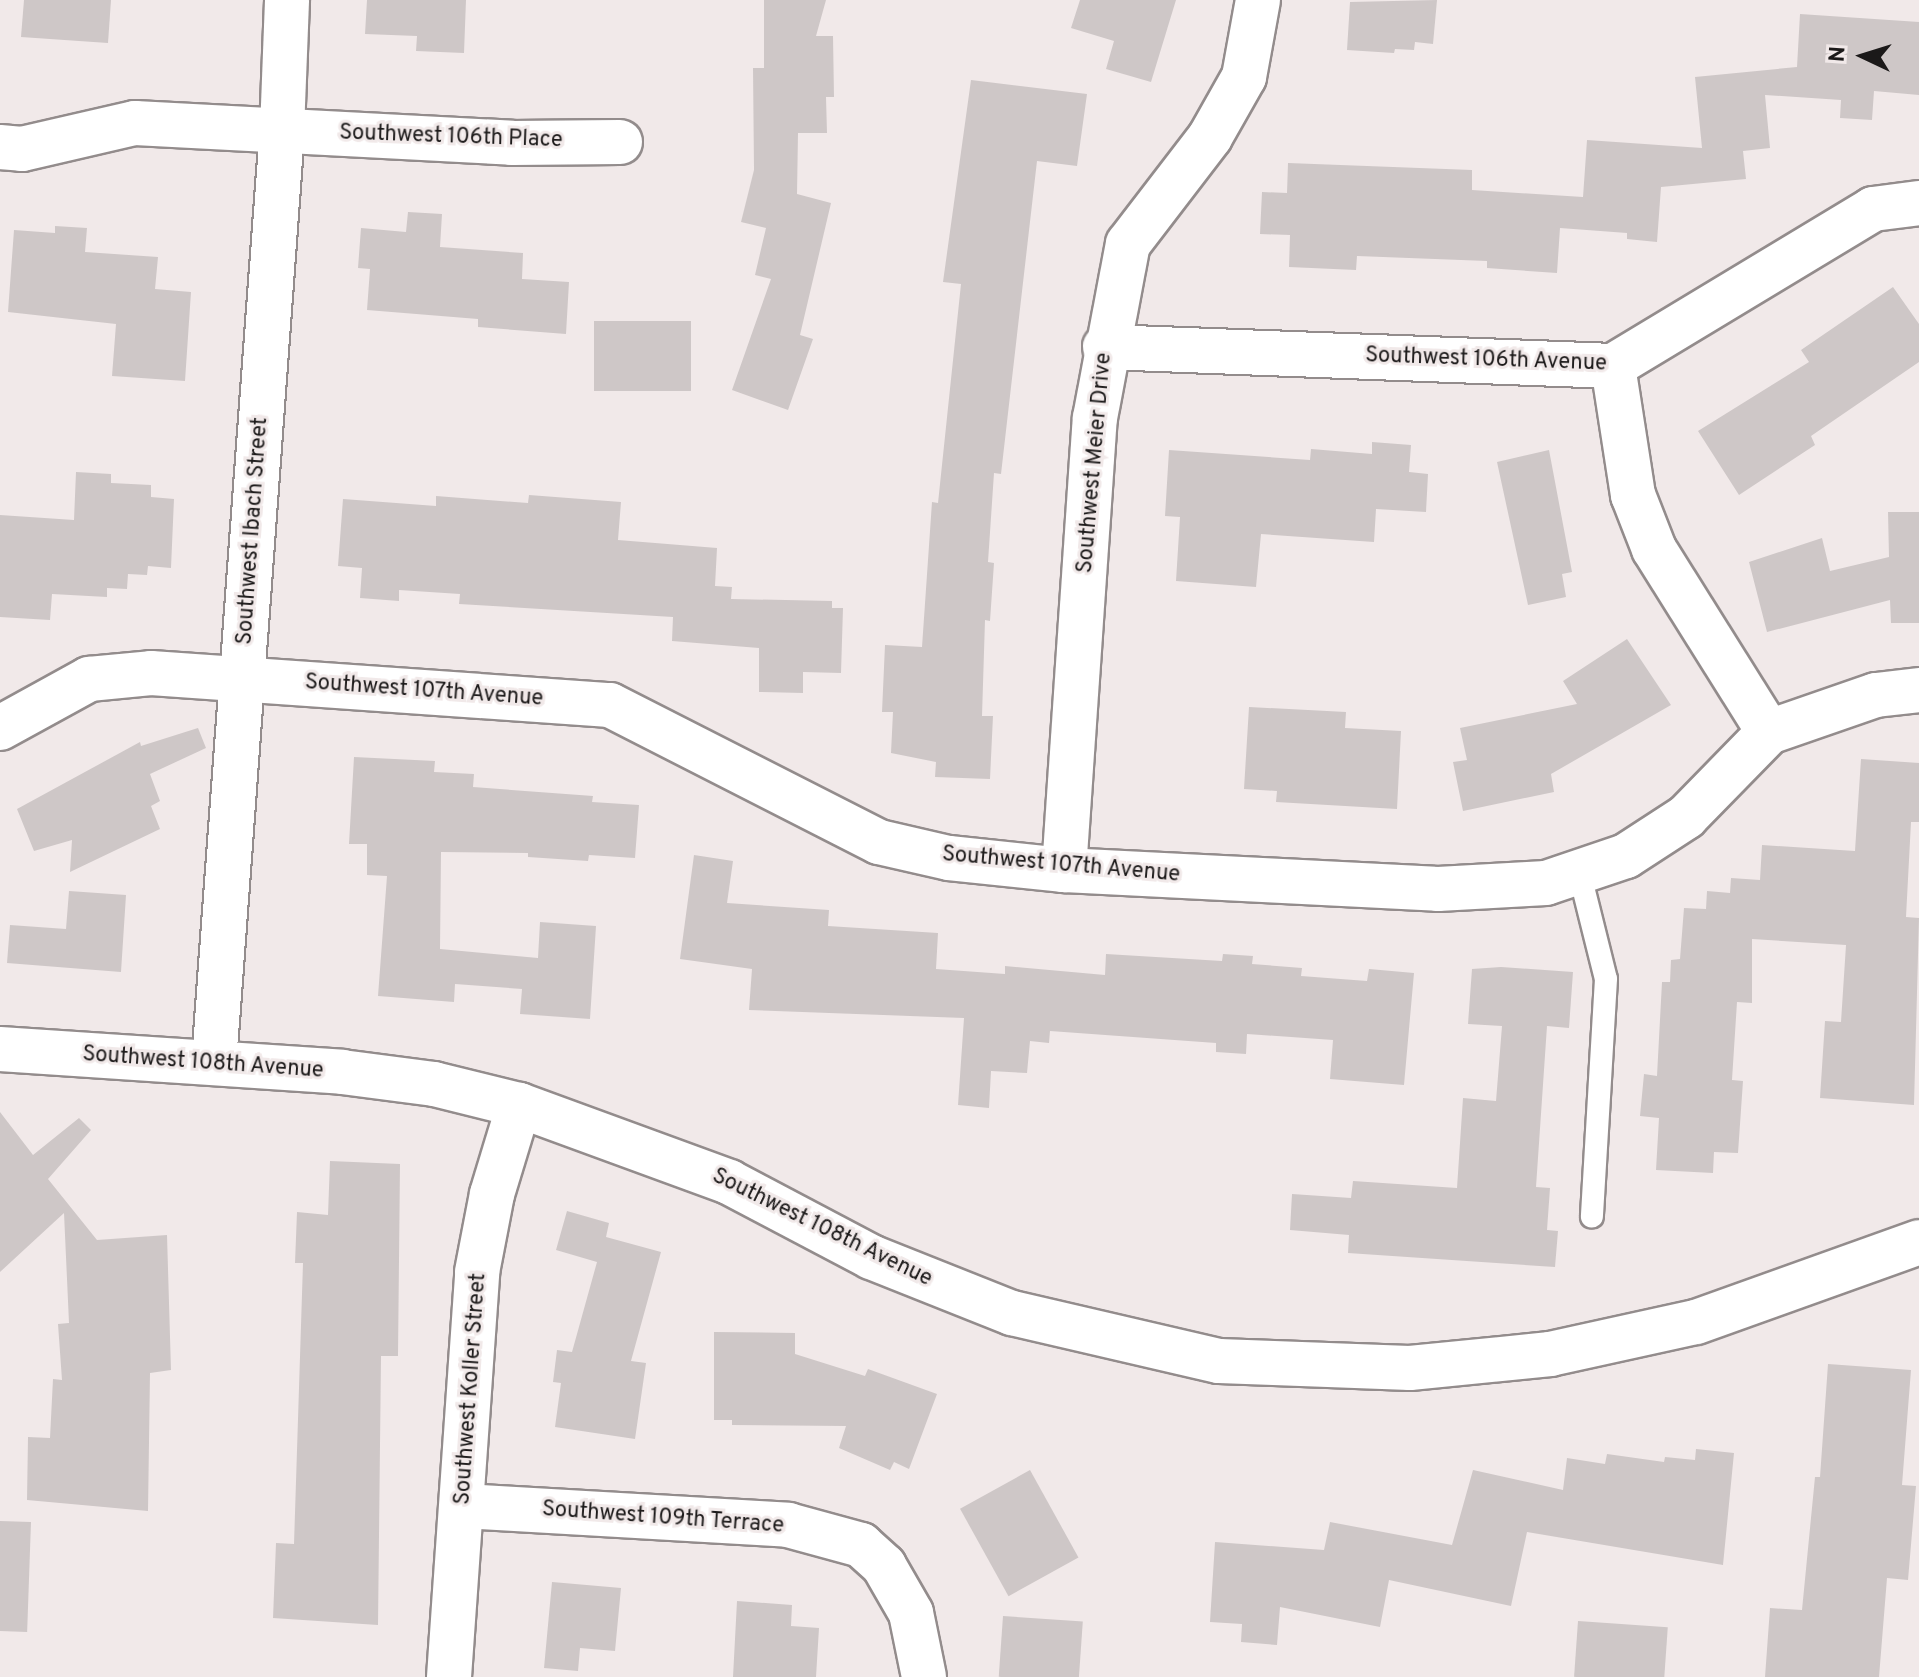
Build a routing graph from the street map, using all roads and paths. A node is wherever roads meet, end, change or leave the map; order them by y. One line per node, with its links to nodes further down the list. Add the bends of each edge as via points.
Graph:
1 (287, 0): 3 (street, Southwest Ibach Street)
2 (1258, 0): 7 (street, Southwest Meier Drive, via 1244,77 1210,137 1128,244)
3 (282, 131): 4 (street, Southwest 106th Place, via 512,143); 5 (street, via 135,123 22,149); 9 (street, Southwest Ibach Street)
4 (620, 142)
5 (0, 147)
6 (1919, 203): 8 (street, Southwest 106th Avenue, via 1873,209)
7 (1105, 347): 8 (street, Southwest 106th Avenue); 13 (street, Southwest Meier Drive, via 1095,418)
8 (1613, 366): 12 (street, via 1633,495 1654,549)
9 (241, 678): 11 (street, Southwest 107th Avenue, via 187,672 89,679); 13 (street, Southwest 107th Avenue, via 610,705 879,842 949,858); 16 (street, Southwest Ibach Street)
10 (1919, 690): 12 (street, Southwest 107th Avenue, via 1876,695)
11 (0, 728)
12 (1769, 732): 14 (street, Southwest 107th Avenue, via 1686,817 1626,856)
13 (1064, 870): 14 (street, Southwest 107th Avenue, via 1438,889 1546,883)
14 (1579, 871): 18 (lane, via 1606,979)
15 (0, 1049): 16 (street, Southwest 108th Avenue)
16 (214, 1062): 17 (street, Southwest 108th Avenue, via 434,1084)
17 (519, 1105): 19 (street, Southwest 108th Avenue, via 716,1176 871,1257 1012,1313 1219,1361 1410,1368 1550,1354 1696,1322); 20 (street, Southwest Koller Street, via 492,1194 477,1272)
18 (1592, 1217)
19 (1919, 1242)
20 (463, 1506): 21 (street, Southwest Koller Street); 22 (street, Southwest 109th Terrace, via 788,1525 861,1545 884,1566 911,1613)
21 (449, 1677)
22 (924, 1677)

